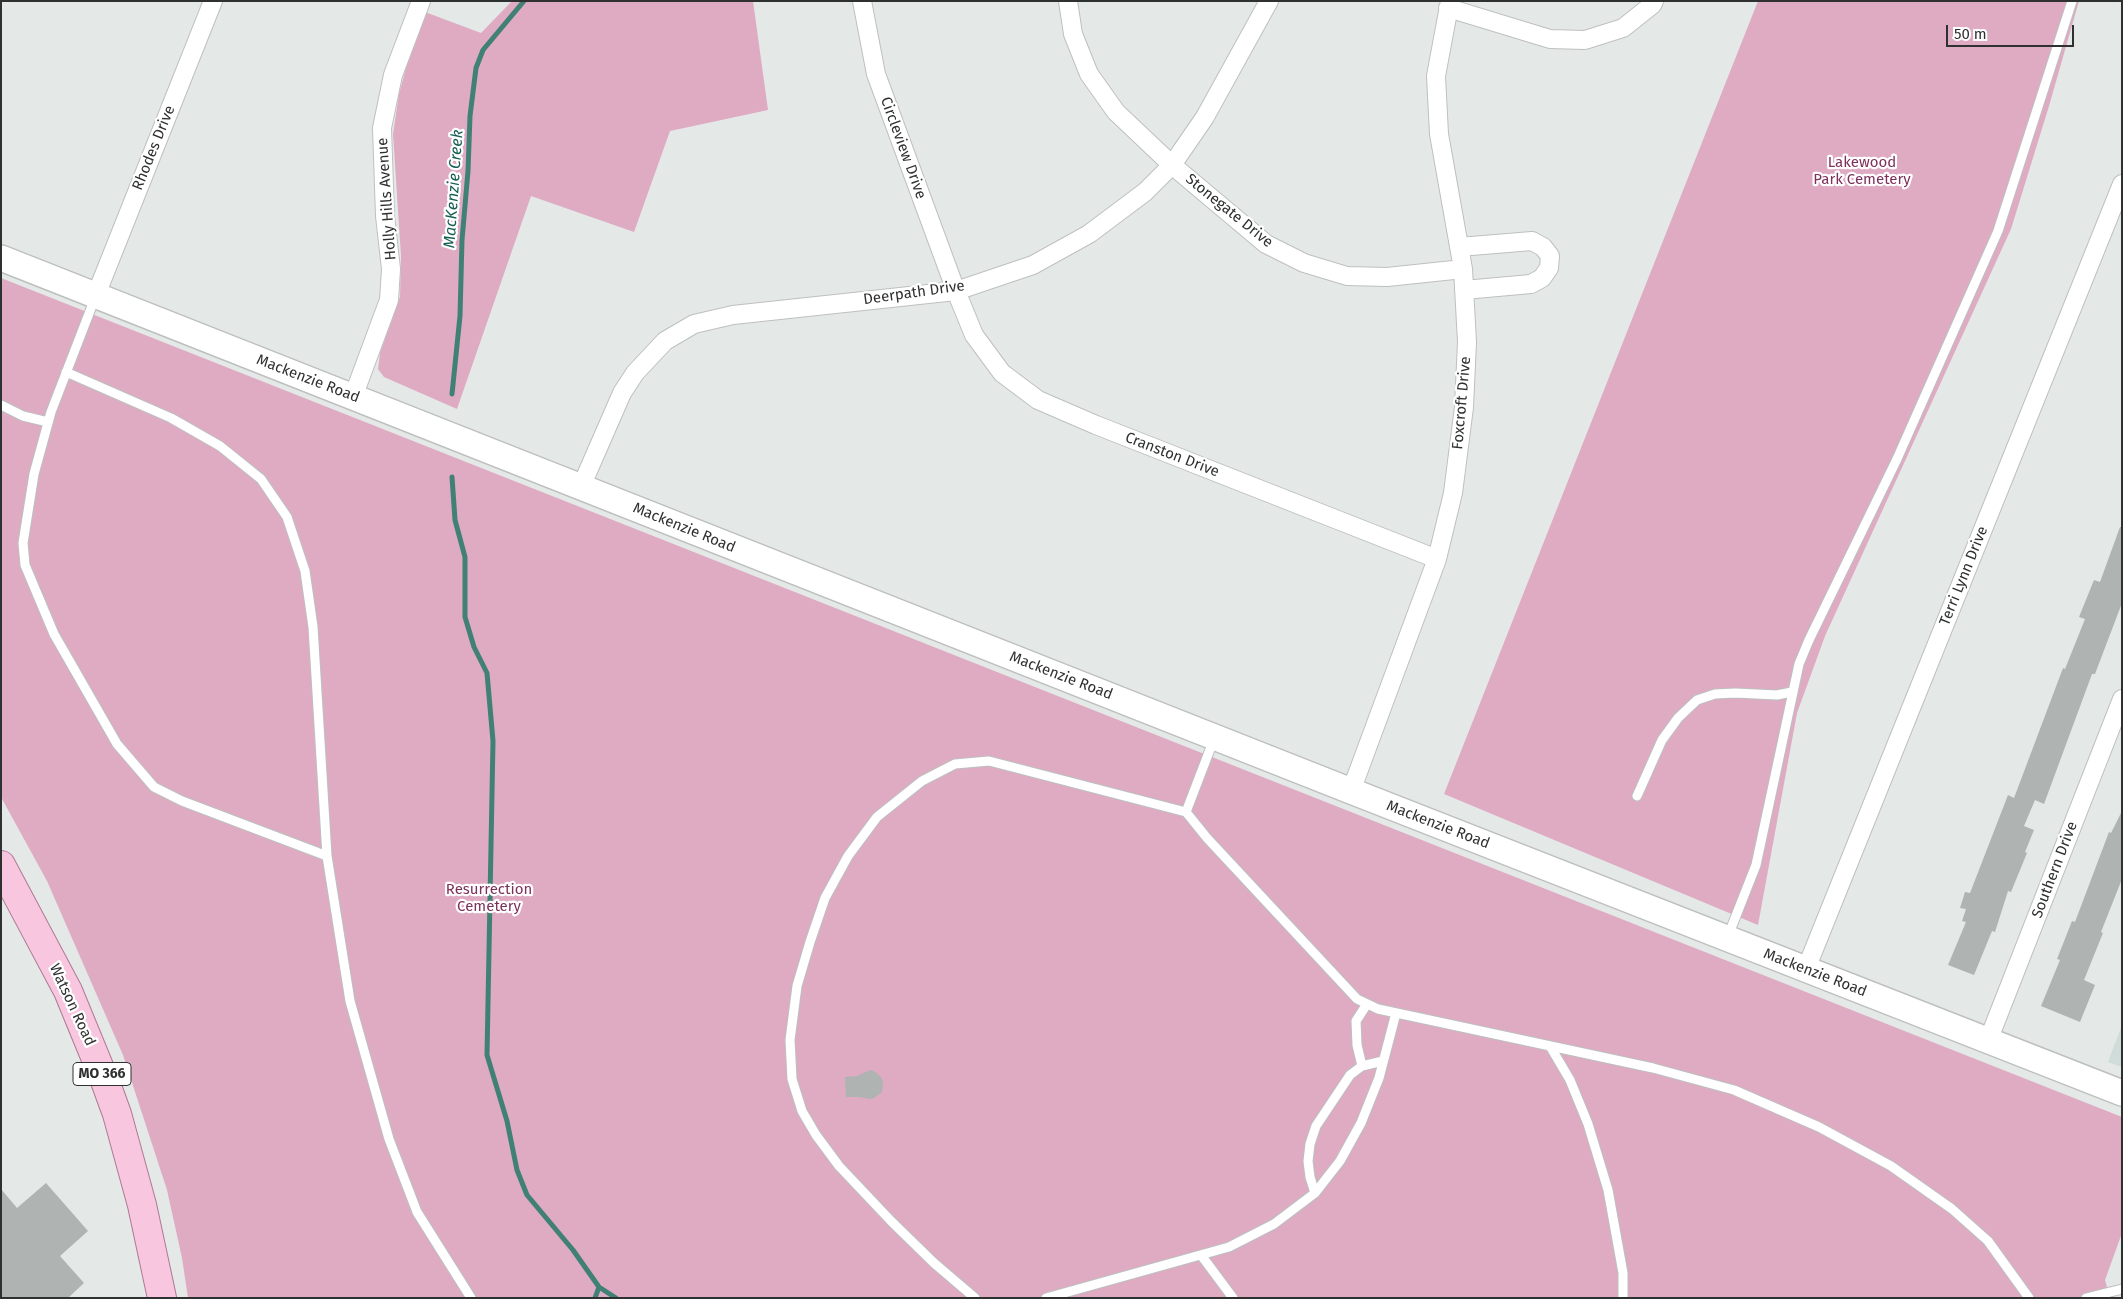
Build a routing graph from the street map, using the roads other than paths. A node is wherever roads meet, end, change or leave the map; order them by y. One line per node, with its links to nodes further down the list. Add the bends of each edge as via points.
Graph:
1 (214, 1): 16 (street, Rhodes Drive)
2 (421, 1): 18 (street, Holly Hills Avenue, via 392,75 382,128 385,216 391,269 389,300)
3 (862, 1): 15 (street, Circleview Drive, via 876,74)
4 (1068, 1): 9 (street, Stonegate Drive, via 1074,34 1089,74 1116,112)
5 (1269, 1): 9 (street, Deerpath Drive, via 1205,116)
6 (1654, 1): 8 (street, via 1623,28 1586,40 1550,39)
7 (2072, 1): 23 (lane, via 1998,231 1897,459 1809,640)
8 (1449, 4): 11 (street, Foxcroft Drive, via 1436,76 1439,134)
9 (1172, 165): 13 (street, Stonegate Drive, via 1266,244 1304,264 1347,276 1388,277); 15 (street, Deerpath Drive, via 1145,192 1089,234 1033,265)
10 (2122, 184): 32 (street, Terri Lynn Drive)
11 (1459, 247): 13 (street, Foxcroft Drive); 14 (street, via 1532,241 1550,256 1549,268 1542,278 1531,284)
12 (1, 258): 16 (main road, Mackenzie Road)
13 (1463, 269): 14 (street, Foxcroft Drive)
14 (1464, 290): 22 (street, Foxcroft Drive, via 1467,342 1464,407 1453,493)
15 (956, 291): 21 (street, Deerpath Drive, via 732,314 694,324 665,341 635,373 622,393); 22 (street, Cranston Drive, via 974,335 1002,373 1038,400 1096,426)
16 (96, 295): 17 (lane); 18 (main road, Mackenzie Road)
17 (66, 372): 20 (lane); 29 (lane, via 171,418 220,446 261,479 287,516 305,571 313,627)
18 (353, 396): 21 (main road, Mackenzie Road)
19 (1, 405): 20 (lane)
20 (48, 422): 29 (lane, via 34,474 23,543 25,565 54,634 117,744 154,787 182,801)
21 (582, 487): 25 (main road, Mackenzie Road)
22 (1438, 559): 26 (street, Foxcroft Drive)
23 (1792, 692): 27 (lane, via 1758,696 1715,694 1697,700 1662,740); 31 (lane, via 1756,865)
24 (2122, 699): 35 (street, Southern Drive)
25 (1214, 736): 26 (main road, Mackenzie Road); 28 (lane)
26 (1351, 791): 31 (main road, Mackenzie Road)
27 (1637, 796)
28 (1186, 812): 33 (lane, via 1350,992); 45 (lane, via 989,761 955,764 922,781 877,817 848,856 825,898 797,986 790,1040 792,1079 802,1111 816,1136 846,1173 891,1221)
29 (326, 856): 44 (lane, via 350,1001 389,1139 417,1212)
30 (1, 865): 43 (main road, Watson Road / MO 366, via 68,991 105,1081 140,1196)
31 (1728, 939): 32 (main road, Mackenzie Road)
32 (1806, 970): 35 (main road, Mackenzie Road)
33 (1367, 1004): 34 (lane); 38 (lane, via 1356,1021)
34 (1396, 1013): 36 (lane); 37 (lane)
35 (1988, 1041): 39 (main road, Mackenzie Road)
36 (1550, 1046): 48 (lane, via 1570,1080 1588,1124 1608,1190 1623,1273); 49 (lane, via 1653,1068 1734,1090 1818,1127 1890,1166 1952,1209 1988,1242)
37 (1383, 1061): 38 (lane); 40 (lane, via 1361,1123 1340,1161)
38 (1362, 1066): 40 (lane, via 1350,1075 1316,1126 1308,1162)
39 (2122, 1093)
40 (1315, 1193): 41 (lane, via 1274,1224 1229,1247)
41 (1201, 1255): 46 (lane); 47 (lane)
42 (2122, 1289): 50 (lane)
43 (162, 1298)
44 (471, 1298)
45 (975, 1298)
46 (1046, 1298)
47 (1233, 1298)
48 (1623, 1298)
49 (2029, 1298)
50 (2086, 1298)

